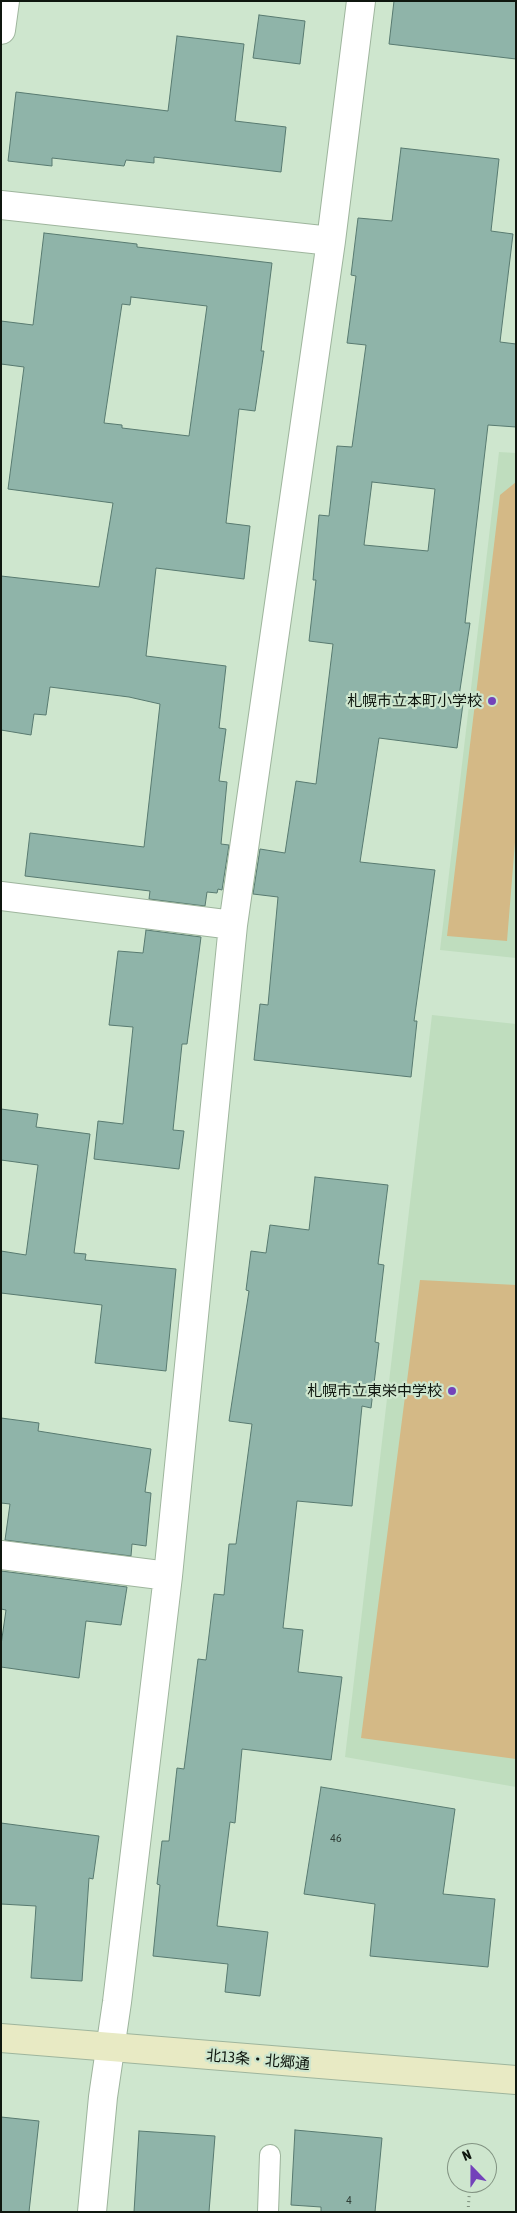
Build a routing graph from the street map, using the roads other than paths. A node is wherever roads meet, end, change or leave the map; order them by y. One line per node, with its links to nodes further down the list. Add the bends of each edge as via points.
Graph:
1 (5, 1): 3 (street)
2 (361, 1): 5 (street)
3 (1, 30)
4 (1, 206): 5 (street)
5 (331, 241): 7 (street)
6 (1, 896): 7 (street)
7 (233, 924): 9 (street)
8 (1, 1555): 9 (street)
9 (168, 1576): 11 (street)
10 (1, 2038): 11 (street, 北13条・北郷通)
11 (111, 2048): 12 (street, 北13条・北郷通); 14 (street)
12 (516, 2080)
13 (270, 2154): 15 (lane)
14 (92, 2212)
15 (268, 2212)

